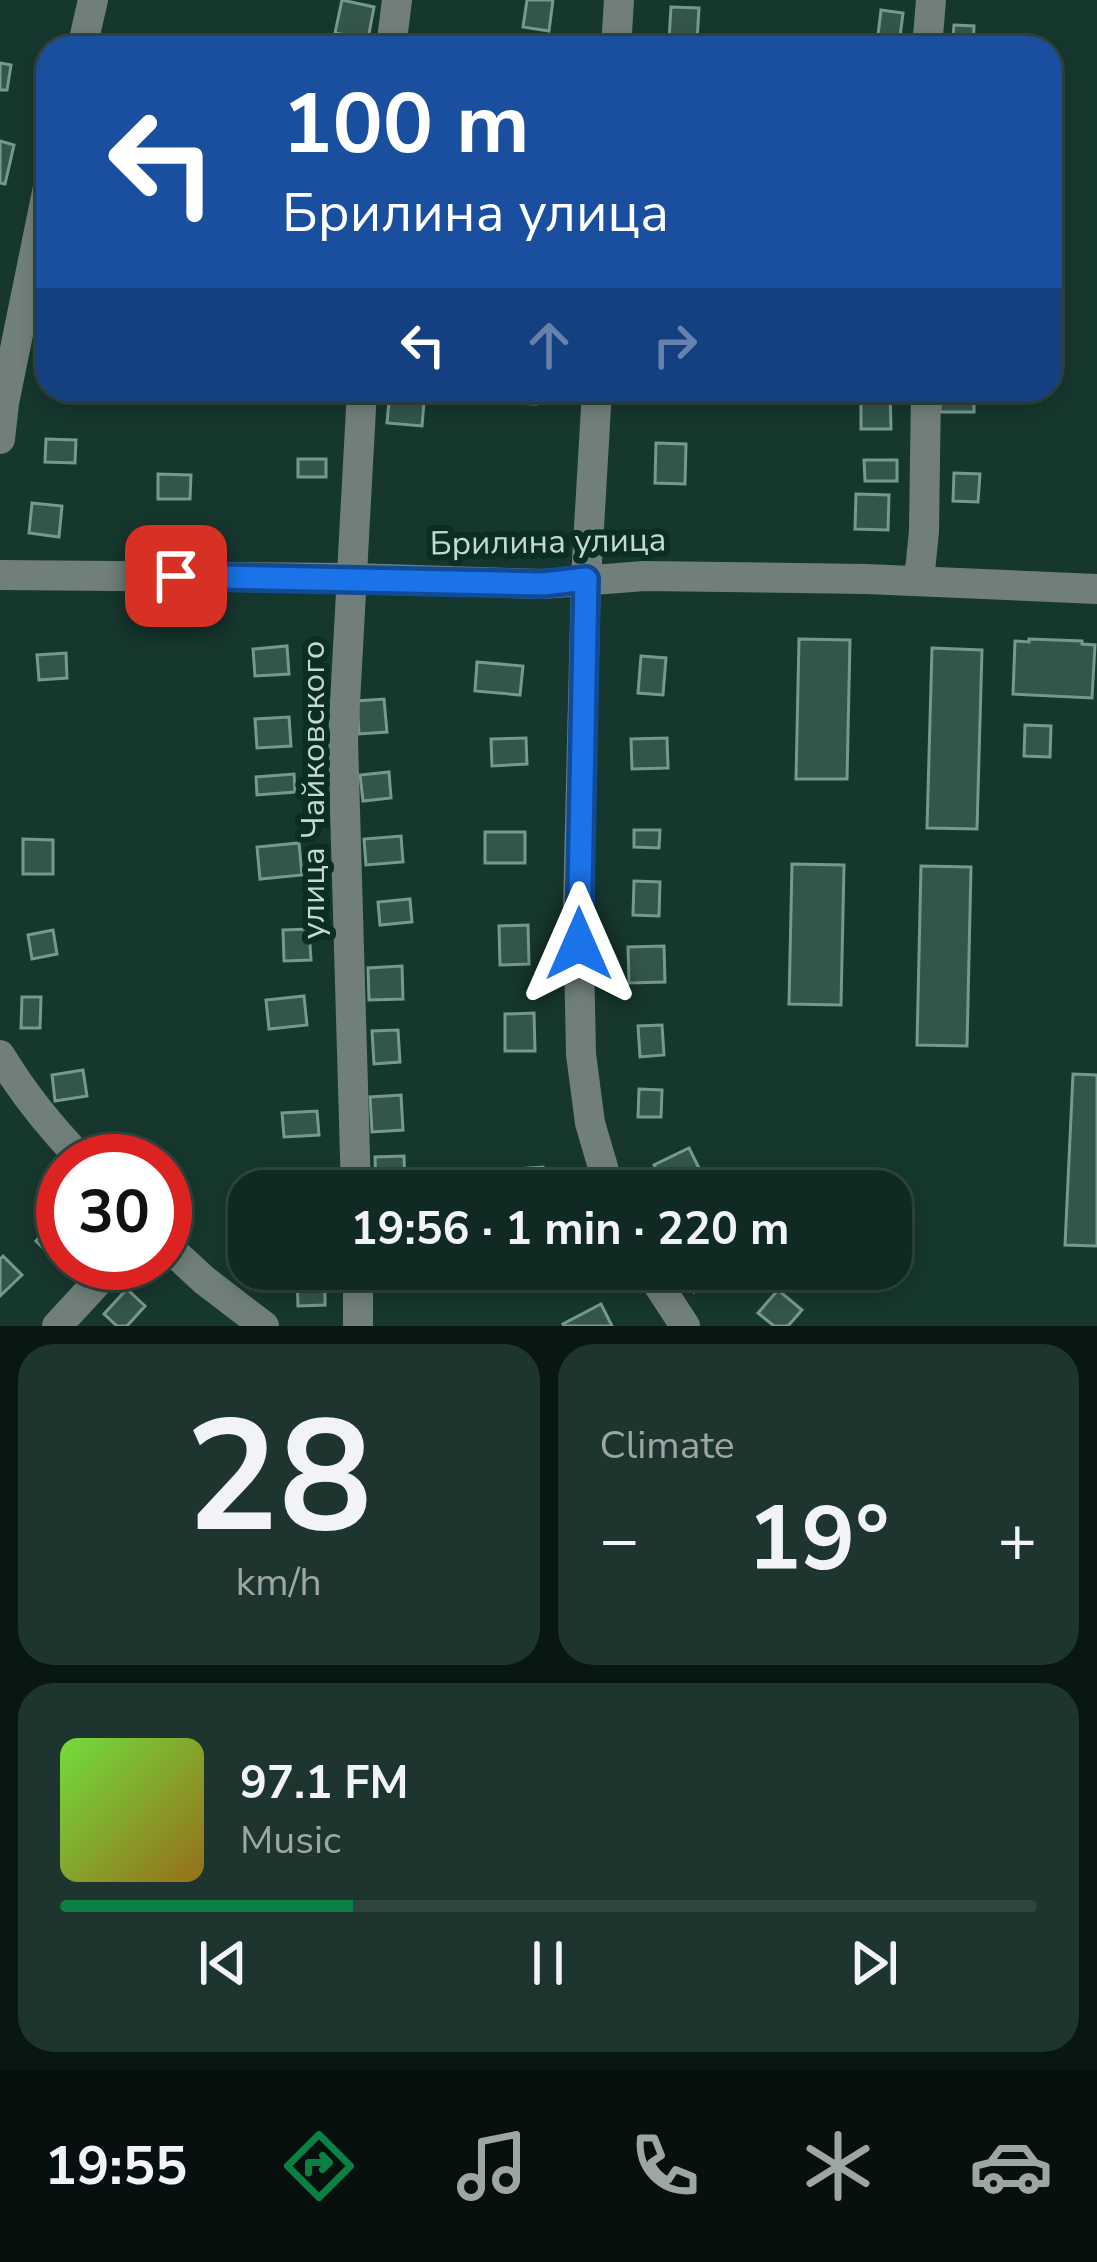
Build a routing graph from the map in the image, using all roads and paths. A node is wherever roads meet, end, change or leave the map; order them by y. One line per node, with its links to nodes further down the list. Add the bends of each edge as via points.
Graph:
1 (93, 0): 5 (street)
2 (397, 0): 6 (street)
3 (619, 0): 7 (street)
4 (931, 0): 8 (street)
5 (85, 36)
6 (392, 36)
7 (617, 36)
8 (928, 36)
9 (36, 246): 13 (street)
10 (361, 402): 15 (street, улица Чайковского)
11 (596, 402): 16 (street)
12 (926, 402): 17 (street)
13 (0, 439)
14 (0, 575): 15 (street, Брилина улица)
15 (352, 578): 16 (street, Брилина улица); 21 (street, улица Чайковского, via 343,740)
16 (586, 579): 17 (street, Брилина улица); 22 (street, via 581,1054)
17 (919, 581): 18 (street, Брилина улица)
18 (1097, 589)
19 (0, 1055): 20 (street)
20 (59, 1134)
21 (355, 1170)
22 (604, 1170)
23 (192, 1269): 28 (street)
24 (90, 1290): 27 (street)
25 (358, 1290): 29 (street)
26 (662, 1290): 30 (street)
27 (57, 1326)
28 (263, 1326)
29 (358, 1326)
30 (685, 1326)

